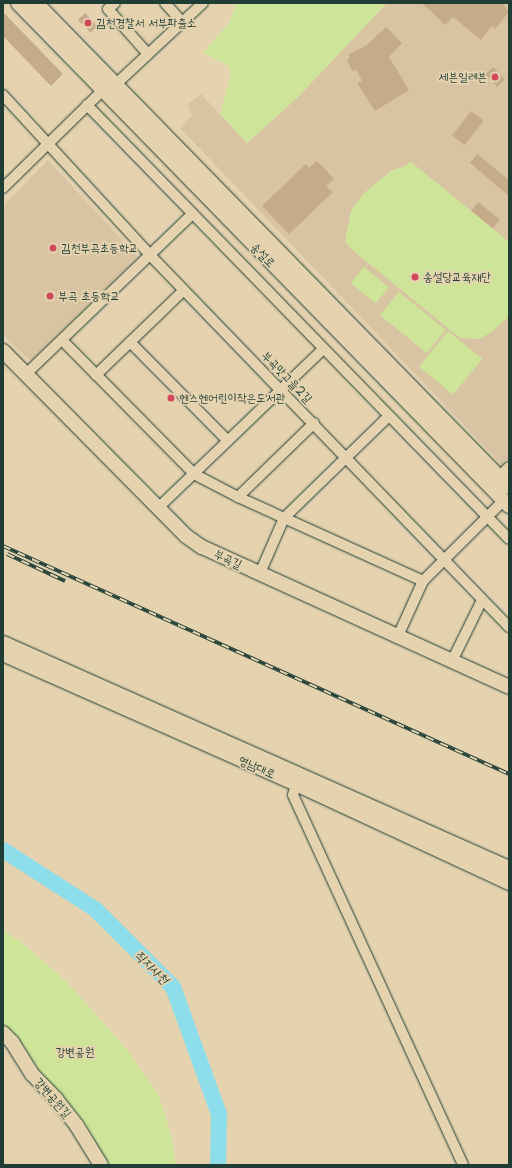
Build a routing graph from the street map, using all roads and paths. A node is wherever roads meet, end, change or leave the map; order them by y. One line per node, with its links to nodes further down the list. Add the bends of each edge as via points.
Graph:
1 (18, 3): 9 (street, 송설로)
2 (36, 3): 8 (street, 송설로)
3 (115, 3): 7 (street, via 108,9)
4 (166, 3): 6 (street)
5 (203, 3): 6 (street)
6 (182, 22): 7 (street)
7 (148, 54): 8 (street)
8 (116, 84): 29 (street, 송설로)
9 (103, 90): 11 (street); 29 (street, 송설로)
10 (3, 95): 12 (street, 부곡맛고을2길)
11 (87, 105): 12 (street); 14 (street)
12 (47, 143): 13 (street); 15 (street, 부곡맛고을2길)
13 (3, 188)
14 (192, 214): 15 (street); 19 (street)
15 (150, 255): 16 (street, 부곡맛고을2길); 17 (street)
16 (184, 290): 18 (street); 23 (street, 부곡맛고을2길)
17 (62, 340): 21 (street); 22 (street)
18 (130, 342): 22 (street); 26 (street)
19 (323, 349): 23 (street); 24 (street)
20 (3, 350): 21 (street, 부곡길)
21 (26, 374): 33 (street, 부곡길)
22 (96, 374): 28 (street)
23 (282, 389): 25 (street, 부곡맛고을2길); 26 (street)
24 (388, 417): 27 (street); 34 (street)
25 (314, 423): 27 (street, 부곡맛고을2길); 31 (street)
26 (228, 441): 28 (street)
27 (348, 458): 35 (street); 37 (street, 부곡맛고을2길)
28 (194, 474): 31 (street); 33 (street)
29 (499, 476): 30 (street, 송설로); 32 (street, 송설로)
30 (509, 487)
31 (238, 497): 35 (street)
32 (506, 503): 34 (street)
33 (158, 508): 38 (street, 부곡길, via 186,536 202,547)
34 (487, 517): 36 (street); 37 (street)
35 (284, 518): 38 (street); 39 (street)
36 (509, 539)
37 (445, 562): 39 (street); 40 (street, 부곡맛고을2길)
38 (260, 573): 42 (street, 부곡길)
39 (424, 581): 42 (street)
40 (482, 600): 41 (street, 부곡맛고을2길); 45 (street)
41 (509, 628)
42 (398, 636): 45 (street, 부곡길)
43 (3, 642): 48 (street, 영남대로)
44 (3, 654): 47 (street, 영남대로)
45 (452, 661): 46 (street, 부곡길)
46 (509, 687)
47 (296, 784): 49 (street, 영남대로); 52 (street, via 293,795)
48 (509, 868)
49 (509, 883)
50 (3, 1033): 51 (street, 강변공원길, via 12,1042 32,1074 77,1126)
51 (102, 1165)
52 (463, 1165)

